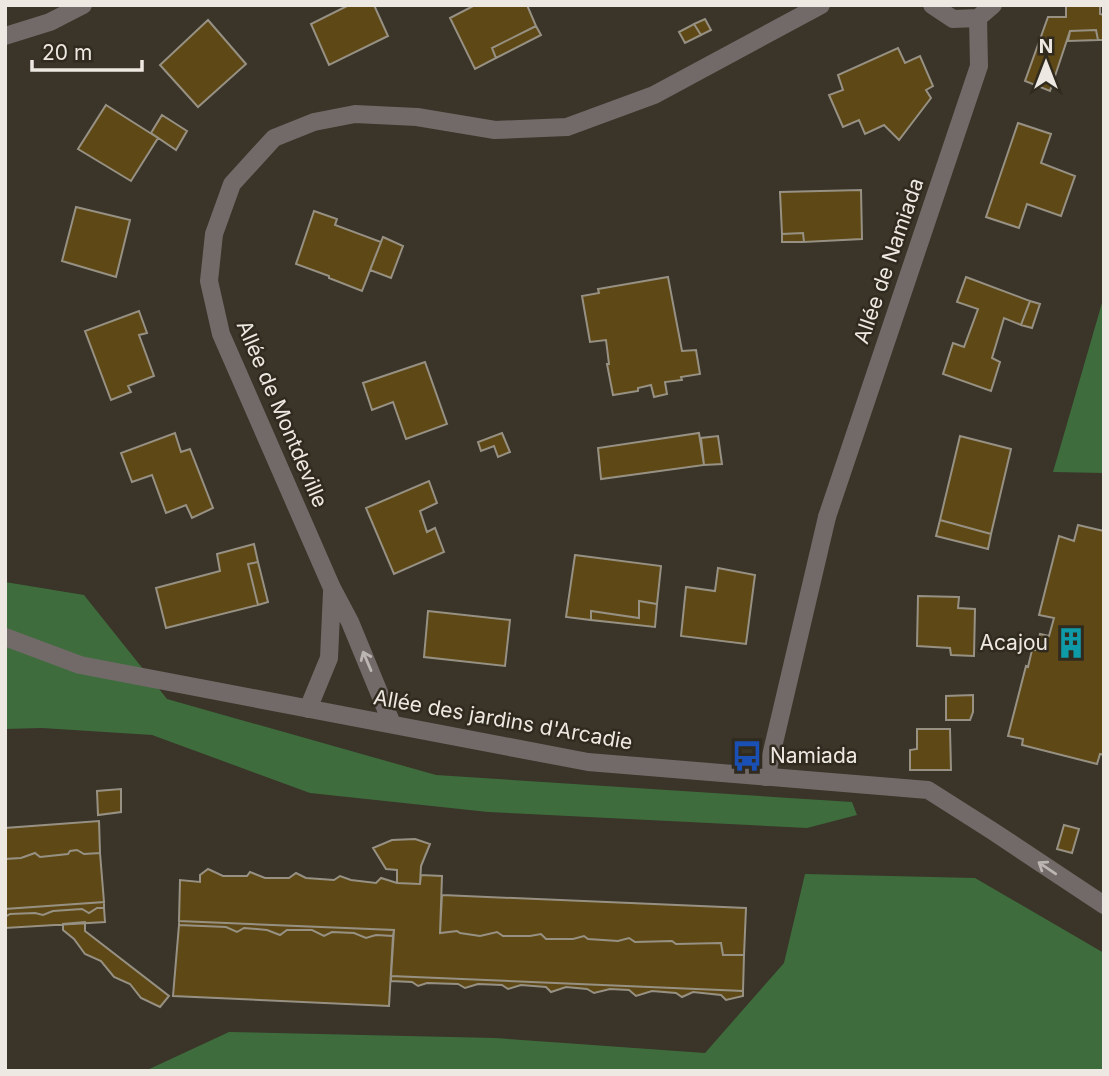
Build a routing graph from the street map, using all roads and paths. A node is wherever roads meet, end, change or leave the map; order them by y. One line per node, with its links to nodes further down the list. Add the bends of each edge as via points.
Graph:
1 (83, 5): 6 (street, via 50,22)
2 (821, 5): 7 (street, Allée de Montdeville, via 654,95 567,127 495,130 417,117 355,114 314,122 274,138 232,184 214,234 209,281 221,334)
3 (932, 5): 5 (street, via 953,19)
4 (993, 5): 5 (street)
5 (978, 18): 11 (street, Allée de Namiada, via 979,66 827,517)
6 (5, 36)
7 (332, 589): 9 (street, Allée de Montdeville, via 329,658); 10 (street, Allée de Montdeville, one-way to 7)
8 (5, 637): 9 (street, Allée des jardins d'Arcadie, via 80,665)
9 (307, 709): 10 (street, Allée des jardins d'Arcadie)
10 (392, 724): 11 (street, Allée des jardins d'Arcadie, via 588,762)
11 (766, 776): 12 (street, Allée des jardins d'Arcadie, one-way to 11, via 928,790)
12 (1104, 905)

